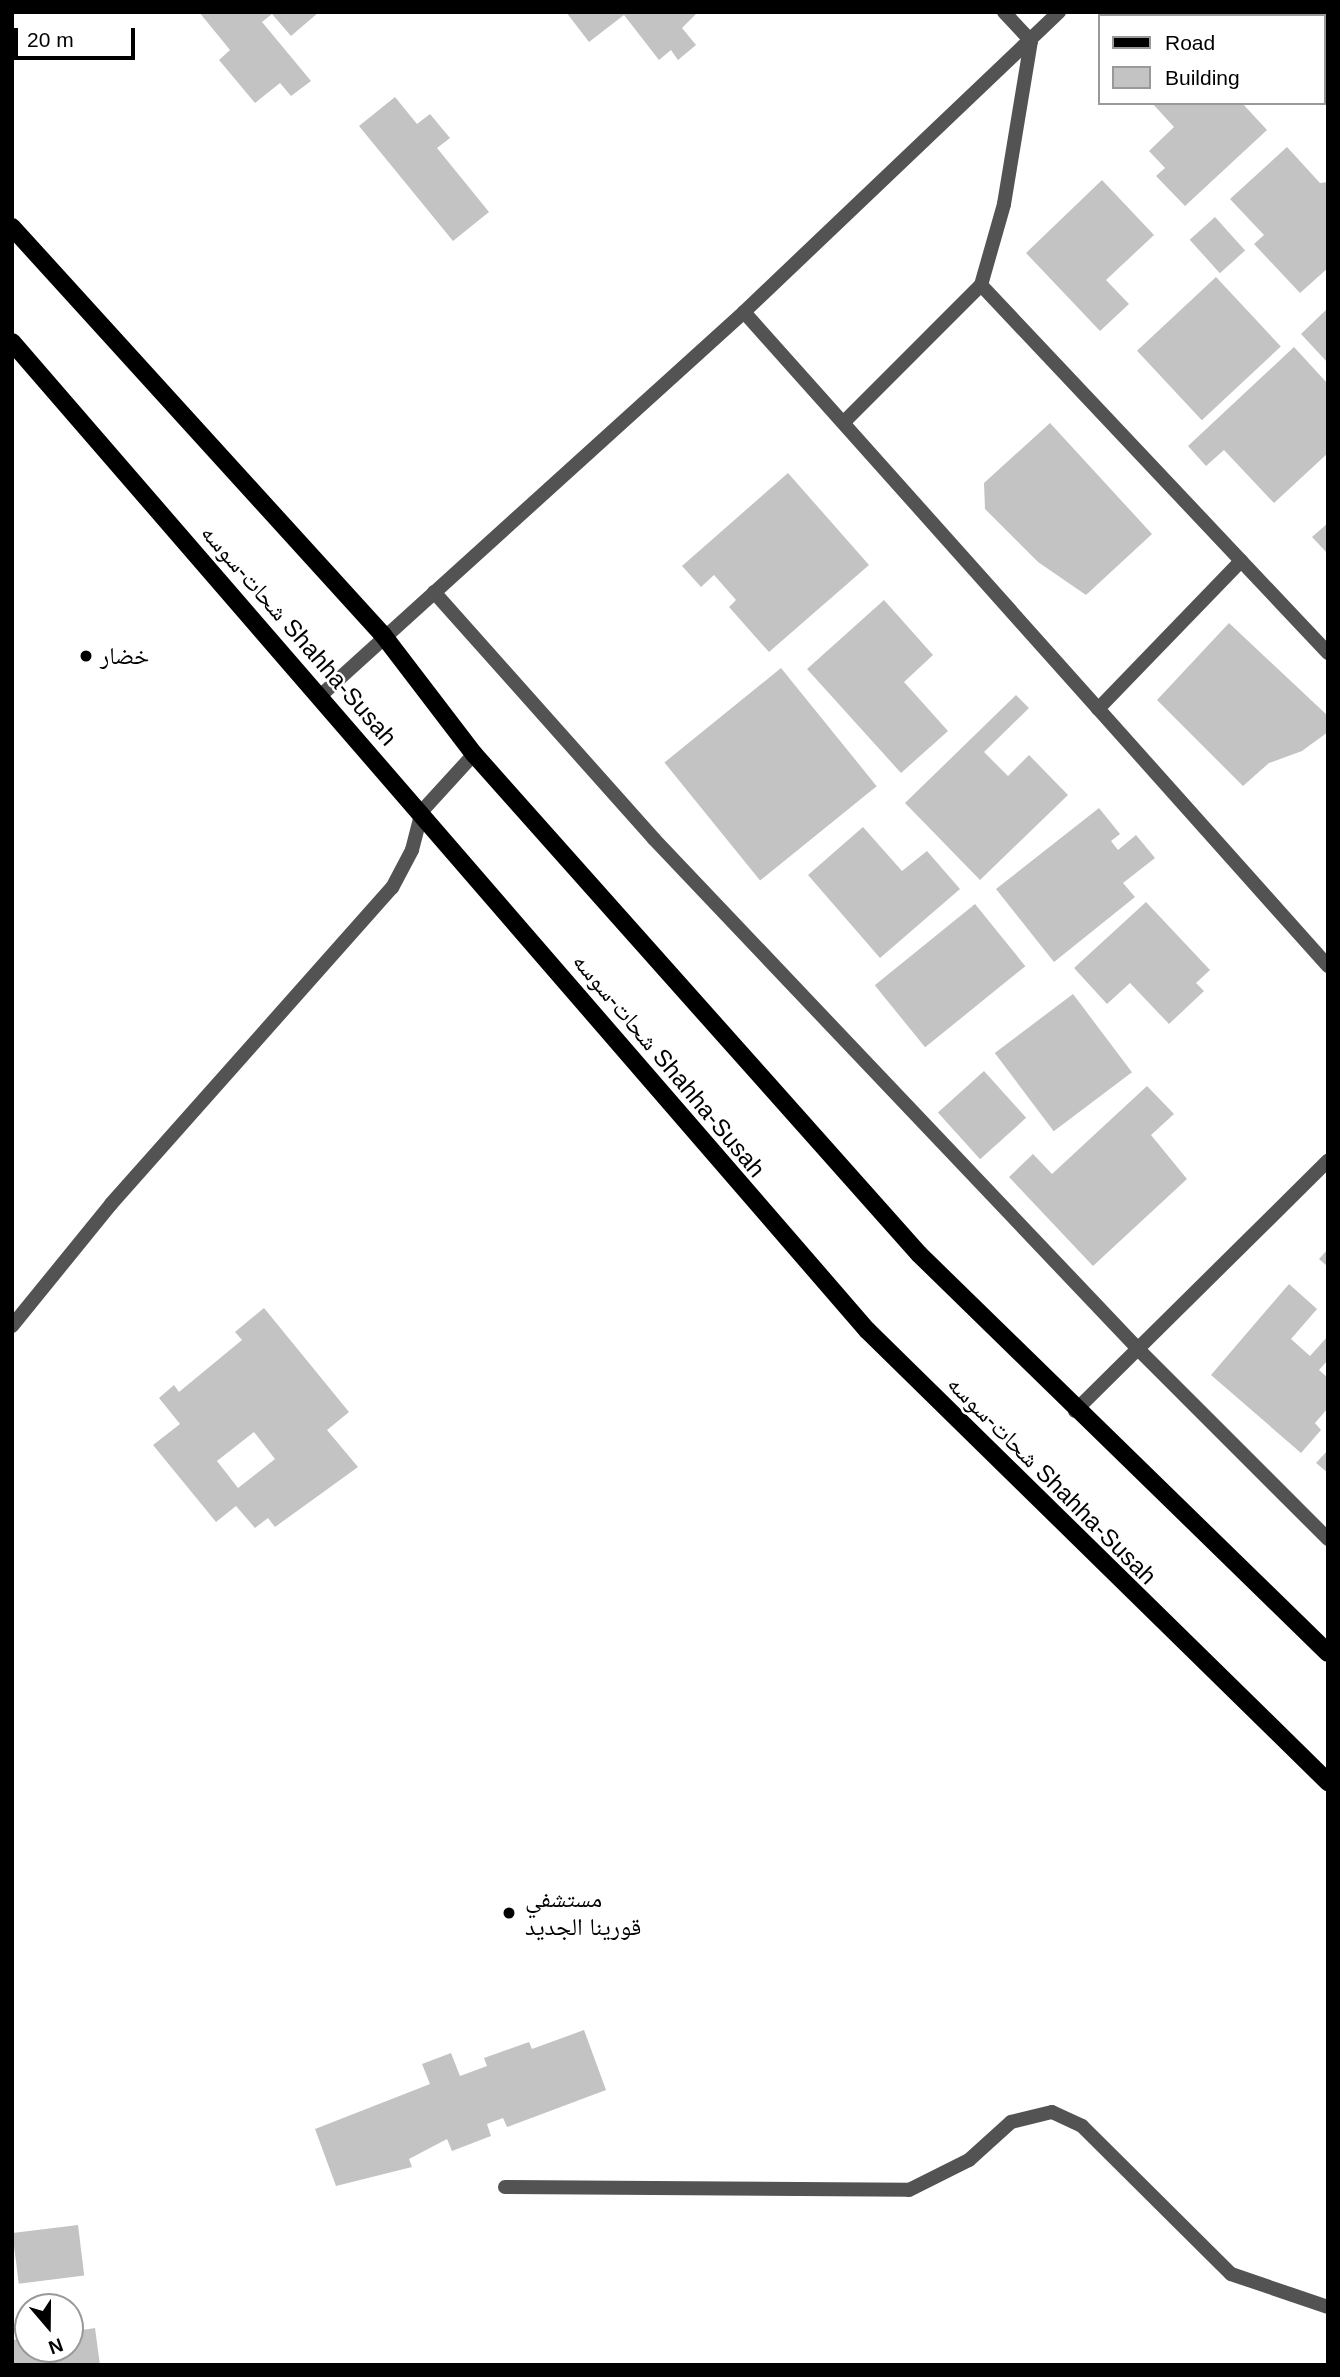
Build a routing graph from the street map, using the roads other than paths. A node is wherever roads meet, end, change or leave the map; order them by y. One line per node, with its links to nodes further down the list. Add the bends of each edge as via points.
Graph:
1 (1004, 12): 3 (street)
2 (1059, 12): 3 (street)
3 (1031, 41): 5 (street, via 1004,204); 6 (street)
4 (12, 228): 11 (main road)
5 (981, 285): 8 (street); 9 (street)
6 (744, 312): 8 (street); 10 (street)
7 (12, 342): 13 (main road, شحات-سوسه Shahha-Susah)
8 (844, 422): 14 (street)
9 (1241, 561): 12 (street); 14 (street)
10 (434, 592): 11 (street); 20 (street, via 654,839)
11 (383, 635): 13 (street); 15 (main road)
12 (1328, 653)
13 (319, 697): 16 (main road, شحات-سوسه Shahha-Susah)
14 (1098, 709): 17 (street)
15 (474, 754): 16 (street); 21 (main road, via 910,1244)
16 (422, 811): 19 (street, via 412,850 392,888 111,1204); 24 (main road, شحات-سوسه Shahha-Susah, via 867,1330)
17 (1328, 966)
18 (1328, 1161): 20 (street)
19 (12, 1326)
20 (1140, 1351): 21 (street); 22 (street)
21 (1075, 1411): 23 (main road)
22 (1328, 1539)
23 (1328, 1653)
24 (1328, 1782)
25 (505, 2187): 26 (street, via 909,2190 969,2160 1011,2122 1052,2112 1082,2126 1231,2274)
26 (1328, 2307)

